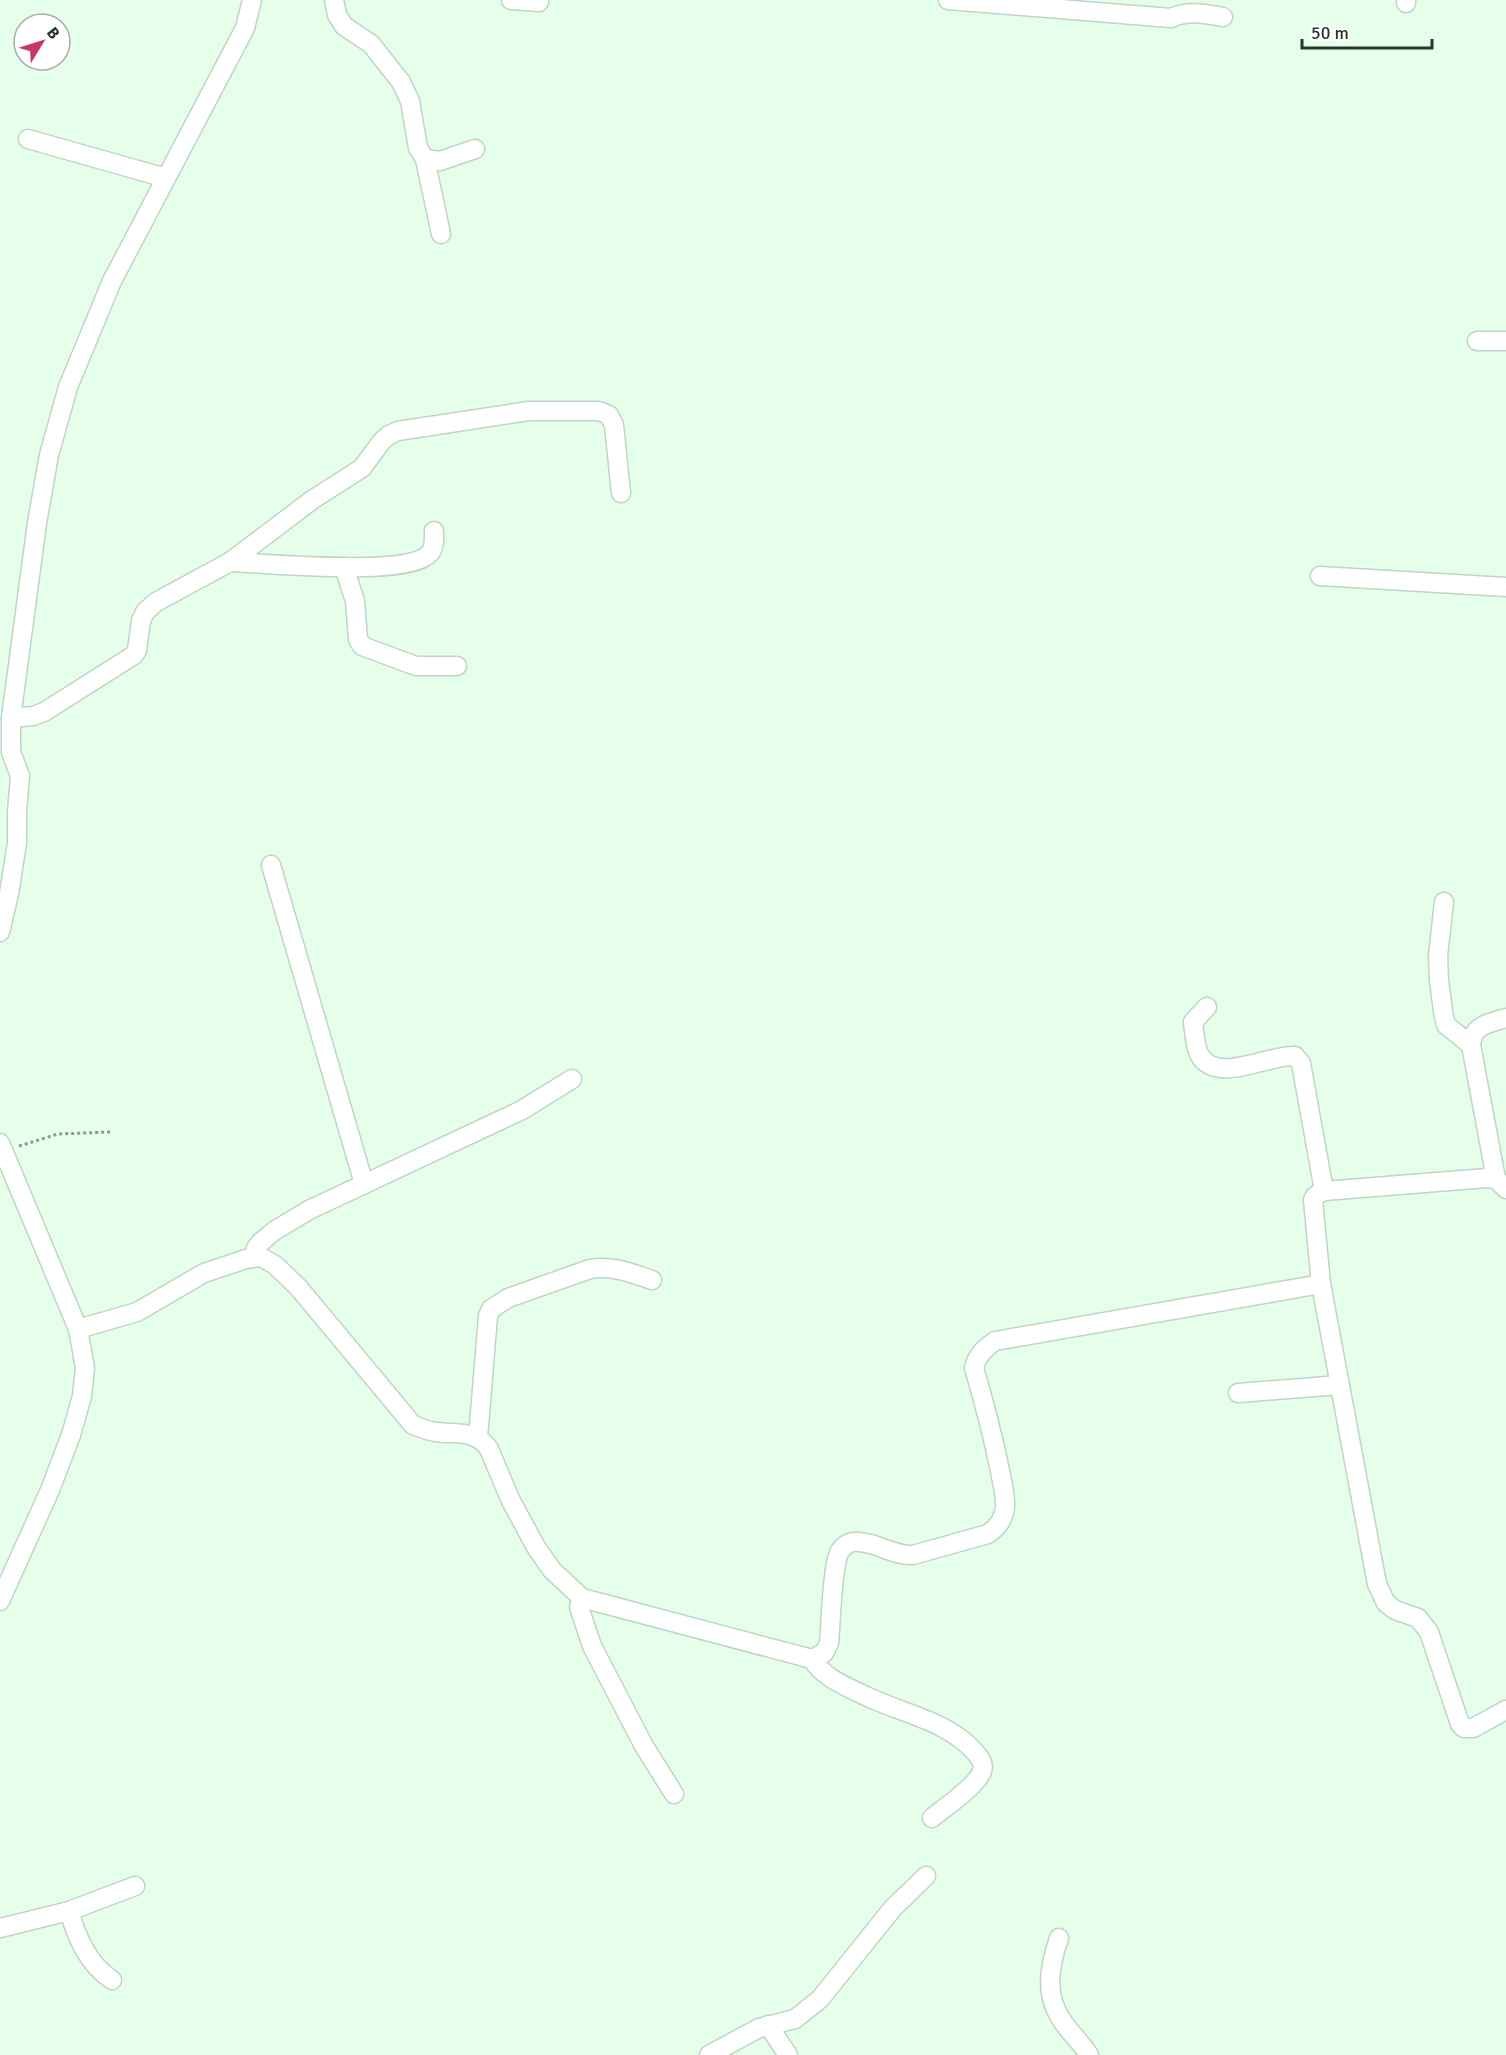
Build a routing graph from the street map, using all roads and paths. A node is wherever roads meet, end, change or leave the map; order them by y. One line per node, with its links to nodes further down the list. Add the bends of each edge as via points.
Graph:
1 (252, 0): 10 (street, via 245,28)
2 (334, 0): 9 (street, via 344,26 371,44 401,82 410,101 418,148)
3 (512, 0): 5 (street)
4 (948, 0): 6 (street, via 1171,18 1190,12)
5 (539, 2)
6 (1223, 16)
7 (28, 139): 10 (street)
8 (475, 149): 9 (street, via 440,161)
9 (425, 159): 11 (street)
10 (166, 178): 21 (street, via 112,280 68,387 49,455 37,523)
11 (441, 234)
12 (1477, 340): 13 (street)
13 (1506, 341)
14 (621, 493): 16 (street, via 613,419 599,411 529,411 398,431 382,441 363,468 312,500)
15 (435, 531): 17 (street, via 429,555 382,567)
16 (230, 562): 17 (street); 21 (street, via 156,602 141,621 134,655 44,712)
17 (344, 567): 20 (street, via 355,601 362,646 416,666)
18 (1320, 576): 19 (street)
19 (1506, 587)
20 (457, 666)
21 (11, 718): 24 (street, via 11,753 20,776 17,843)
22 (271, 865): 31 (street)
23 (1444, 902): 27 (street, via 1438,956 1443,1012 1446,1025)
24 (0, 932)
25 (1208, 1007): 33 (street, via 1192,1022 1199,1054 1208,1065 1237,1067 1286,1055 1295,1056 1301,1063)
26 (1506, 1018): 27 (street, via 1480,1026)
27 (1471, 1045): 32 (street)
28 (572, 1079): 31 (street, via 522,1110)
29 (110, 1131): 30 (path, via 58,1134)
30 (1, 1147): 37 (street)
31 (364, 1184): 34 (street, via 274,1231 256,1248)
32 (1501, 1184): 33 (street, via 1487,1178)
33 (1324, 1191): 36 (street, via 1313,1200)
34 (254, 1257): 37 (street, via 204,1273 137,1312); 40 (street, via 275,1265 298,1287 413,1425)
35 (652, 1280): 40 (street, via 603,1266 508,1298 491,1309)
36 (1321, 1284): 38 (street); 43 (street, via 995,1341 981,1352 974,1368 993,1432 1005,1496 1001,1522 988,1534 913,1555 903,1556 863,1542 846,1545 836,1559 830,1643 824,1653)
37 (78, 1329): 42 (street, via 85,1368 78,1413 50,1490)
38 (1340, 1385): 39 (street); 44 (street, via 1381,1594 1395,1610 1418,1618 1429,1632 1464,1728 1473,1728)
39 (1238, 1393)
40 (478, 1437): 41 (street, via 489,1449 511,1501 537,1547 552,1570)
41 (582, 1598): 43 (street); 45 (street, via 579,1607 592,1646)
42 (0, 1601)
43 (812, 1659): 46 (street, via 817,1668 870,1698 962,1739 981,1760 979,1779)
44 (1506, 1710)
45 (674, 1794)
46 (932, 1818)
47 (926, 1876): 53 (street, via 893,1908 820,1998 795,2019)
48 (135, 1886): 49 (street)
49 (69, 1911): 50 (street); 52 (street, via 89,1958)
50 (0, 1928)
51 (1059, 1938): 56 (street, via 1049,1974 1049,1991 1063,2022)
52 (112, 1980)
53 (768, 2025): 54 (street); 55 (street)
54 (709, 2055)
55 (788, 2055)
56 (1089, 2055)

